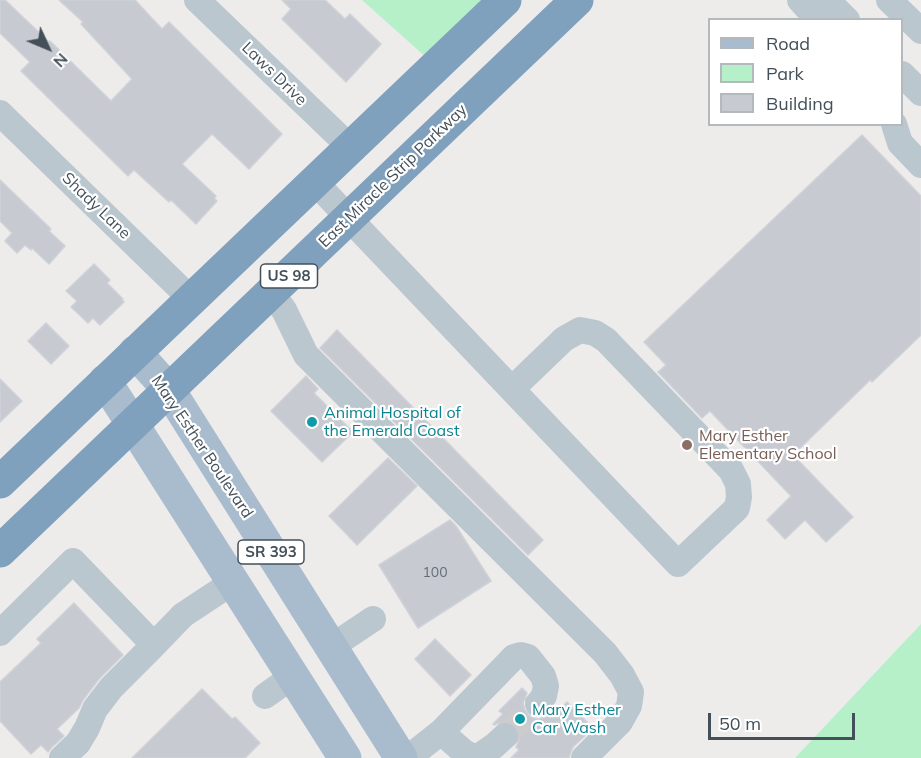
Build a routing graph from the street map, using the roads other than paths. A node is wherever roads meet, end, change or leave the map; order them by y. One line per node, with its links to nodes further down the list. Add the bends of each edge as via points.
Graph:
1 (196, 0): 14 (street, Laws Drive)
2 (505, 0): 14 (highway, US 98)
3 (577, 0): 17 (highway, East Miracle Strip Parkway / US 98)
4 (800, 0): 7 (street)
5 (827, 0): 8 (street)
6 (889, 0): 9 (street)
7 (816, 18)
8 (845, 18)
9 (921, 31)
10 (903, 75): 11 (street)
11 (921, 93)
12 (0, 112): 19 (street, Shady Lane)
13 (895, 126): 15 (street, via 900,142)
14 (351, 148): 16 (highway, US 98)
15 (921, 165)
16 (315, 182): 17 (street); 19 (highway, US 98)
17 (349, 218): 18 (highway, East Miracle Strip Parkway / US 98); 22 (street)
18 (271, 293): 23 (highway, East Miracle Strip Parkway / US 98); 41 (street, via 306,355 604,652 622,675 631,692 629,706 620,722)
19 (192, 300): 20 (highway, US 98)
20 (135, 352): 21 (highway, US 98); 23 (main road, Mary Esther Boulevard / SR 393)
21 (105, 381): 24 (main road, SR 393); 25 (highway, US 98)
22 (512, 389): 22 (street, via 564,339 580,330 596,333 731,470 738,484 737,508 678,564)
23 (169, 390): 24 (highway, East Miracle Strip Parkway / US 98); 31 (main road, Mary Esther Boulevard / SR 393)
24 (133, 424): 26 (highway, East Miracle Strip Parkway / US 98); 27 (main road, SR 393)
25 (0, 482)
26 (0, 550)
27 (233, 582): 30 (street, via 183,615); 32 (main road, SR 393)
28 (373, 619): 31 (street)
29 (0, 633): 30 (street, via 73,561)
30 (153, 645): 37 (street, via 111,688 78,743)
31 (331, 647): 39 (main road, Mary Esther Boulevard / SR 393)
32 (293, 676): 33 (street); 38 (main road, SR 393)
33 (265, 696)
34 (538, 704): 35 (street, via 546,686 543,676 528,657 514,657)
35 (441, 732): 36 (street, via 474,757); 40 (street)
36 (505, 736)
37 (62, 758)
38 (345, 758)
39 (401, 758)
40 (408, 758)
41 (584, 758)

